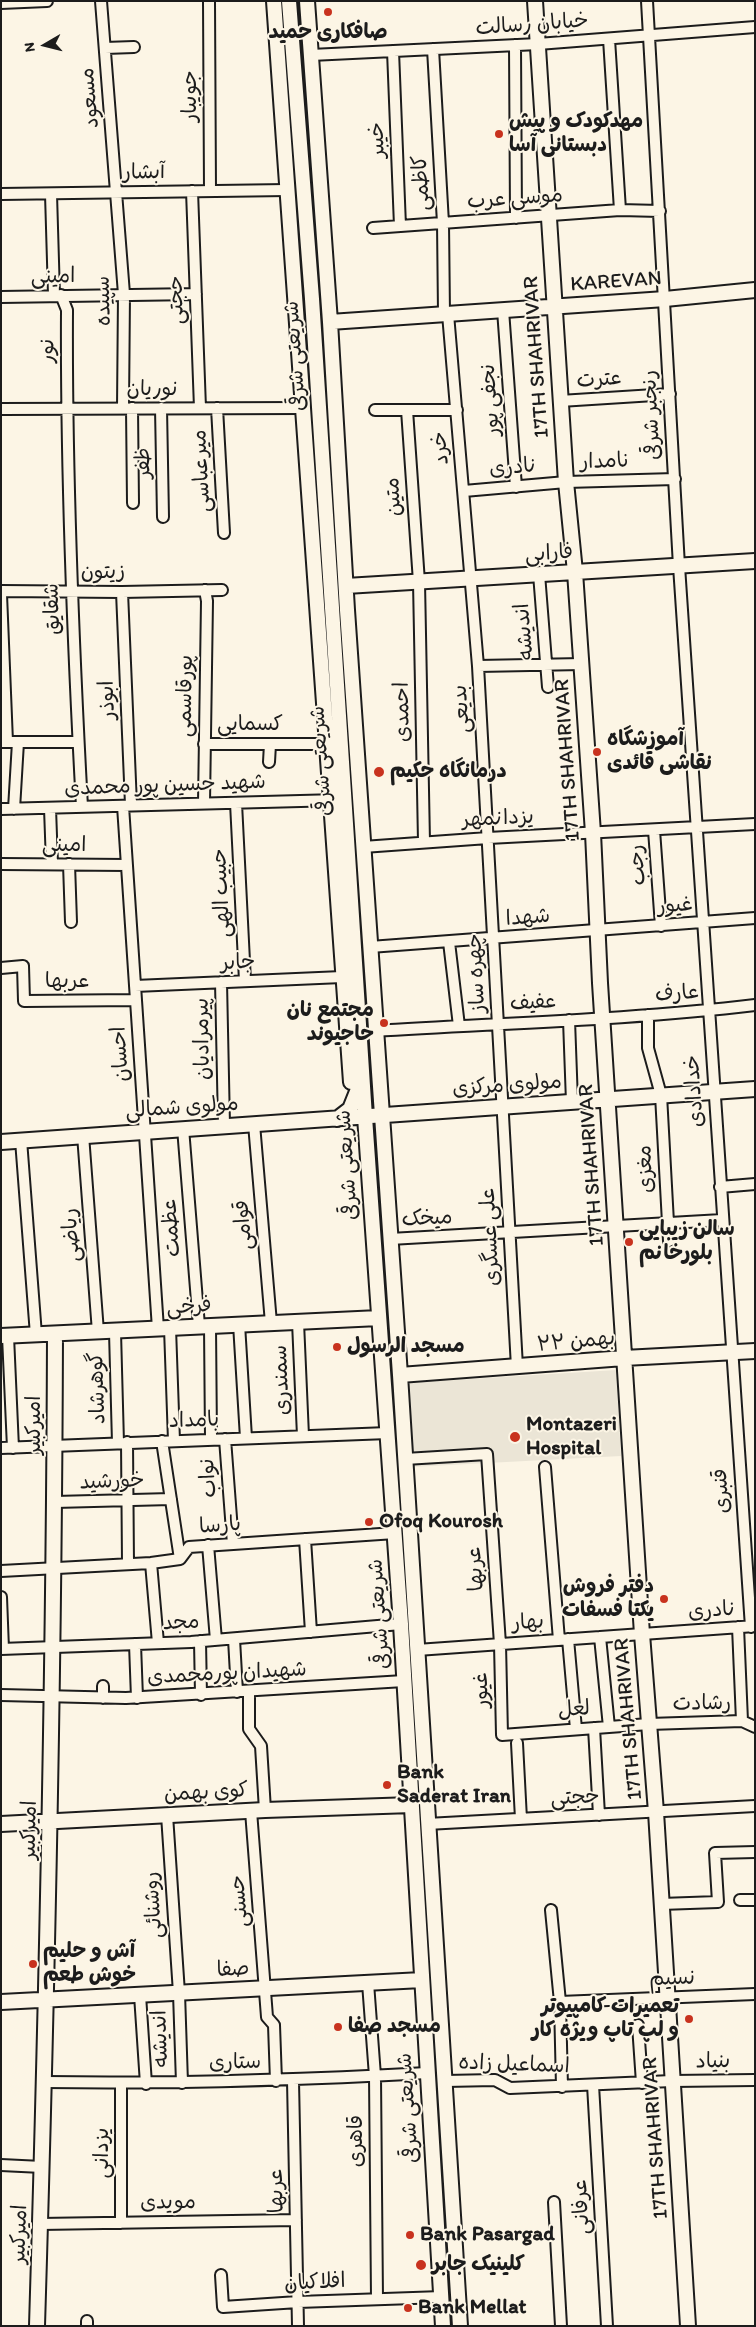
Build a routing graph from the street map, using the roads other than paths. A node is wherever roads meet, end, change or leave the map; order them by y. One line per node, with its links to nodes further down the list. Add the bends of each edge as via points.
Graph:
1 (47, 1): 9 (street)
2 (101, 1): 16 (street, مسعود)
3 (209, 1): 28 (street, جویبار)
4 (274, 1): 21 (street, شریعتی شرقی)
5 (288, 1): 20 (street, شریعتی شرقی)
6 (307, 1): 19 (street, شریعتی شرقی)
7 (535, 1): 13 (street, 17TH SHAHRIVAR)
8 (647, 1): 11 (street, رنجبر شرقی)
9 (1, 3)
10 (755, 28): 11 (street, خیابان رسالت)
11 (650, 36): 12 (street, خیابان رسالت); 33 (street, رنجبر شرقی)
12 (609, 39): 13 (street, خیابان رسالت); 32 (street)
13 (538, 44): 14 (street, خیابان رسالت); 34 (street, 17TH SHAHRIVAR)
14 (515, 45): 17 (street, خیابان رسالت); 35 (street)
15 (134, 47): 16 (street)
16 (105, 48): 29 (street, مسعود)
17 (433, 49): 18 (street, خیابان رسالت); 36 (street, کاظمی)
18 (392, 51): 19 (street, خیابان رسالت); 37 (street, خیبر)
19 (310, 55): 23 (street, شریعتی شرقی)
20 (294, 66): 21 (street); 22 (street, شریعتی شرقی)
21 (279, 68): 26 (street, شریعتی شرقی)
22 (297, 110): 23 (street, via 306,118); 24 (street, شریعتی شرقی)
23 (314, 110): 25 (street, شریعتی شرقی)
24 (298, 132): 25 (street, via 304,125 309,125); 45 (street, شریعتی شرقی)
25 (316, 133): 51 (street, شریعتی شرقی)
26 (287, 190): 28 (street, آبشار); 39 (street, شریعتی شرقی)
27 (192, 191): 28 (street, آبشار); 29 (street, آبشار); 42 (street, حجتی)
28 (210, 191)
29 (117, 192): 31 (street, آبشار); 41 (street, سپیده)
30 (1, 194): 31 (street, آبشار)
31 (51, 194): 43 (street, نور)
32 (620, 210): 33 (street, موسی عرب); 34 (street, موسی عرب)
33 (660, 211): 46 (street, رنجبر شرقی)
34 (548, 215): 35 (street, موسی عرب); 47 (street, 17TH SHAHRIVAR)
35 (516, 218): 36 (street, موسی عرب)
36 (443, 223): 37 (street, موسی عرب); 49 (street, کاظمی)
37 (400, 226): 38 (street, موسی عرب)
38 (374, 228)
39 (294, 282): 45 (street); 50 (street, شریعتی شرقی)
40 (755, 290): 46 (street, KAREVAN)
41 (124, 294): 42 (street, امینی); 43 (street, امینی); 54 (street, سپیده)
42 (196, 294): 56 (street, حجتی)
43 (57, 295): 44 (street, امینی); 60 (street, نور, via 67,310)
44 (1, 297)
45 (312, 298): 50 (street); 93 (street, شریعتی شرقی)
46 (665, 299): 47 (street, KAREVAN); 52 (street, رنجبر شرقی)
47 (554, 306): 48 (street, KAREVAN); 53 (street, 17TH SHAHRIVAR)
48 (503, 310): 49 (street, KAREVAN); 66 (street, نجفی پور)
49 (446, 314): 51 (street, KAREVAN); 63 (street, خرد)
50 (296, 322): 58 (street, شریعتی شرقی)
51 (330, 322): 77 (street, شریعتی شرقی)
52 (670, 394): 53 (street, عترت); 64 (street, رنجبر شرقی)
53 (560, 401): 65 (street, 17TH SHAHRIVAR)
54 (127, 408): 55 (street, نوریان); 60 (street, نوریان); 68 (street, سپیده)
55 (161, 408): 56 (street, نوریان); 69 (street, ظفر)
56 (200, 408): 57 (street, نوریان)
57 (217, 408): 58 (street, نوریان); 70 (street, میرعباسی)
58 (303, 408): 91 (street, شریعتی شرقی)
59 (1, 409): 60 (street, نوریان)
60 (66, 409): 80 (street, شقایق)
61 (375, 410): 62 (street)
62 (407, 410): 63 (street); 76 (street, متین)
63 (457, 410): 67 (street, خرد)
64 (675, 479): 65 (street, نامدار); 72 (street, رنجبر شرقی)
65 (566, 482): 66 (street, نادری); 73 (street, 17TH SHAHRIVAR)
66 (516, 487): 67 (street, نادری)
67 (464, 491): 75 (street, خرد)
68 (133, 503)
69 (163, 517)
70 (224, 533)
71 (755, 561): 72 (street, فارابی)
72 (679, 566): 73 (street, فارابی); 103 (street, رنجبر شرقی)
73 (575, 572): 74 (street, فارابی); 84 (street, 17TH SHAHRIVAR)
74 (539, 574): 75 (street, فارابی); 83 (street, اندیشه)
75 (472, 578): 76 (street, فارابی); 85 (street, بدیعی)
76 (419, 582): 77 (street, فارابی); 107 (street, احمدی)
77 (346, 586): 108 (street, شریعتی شرقی)
78 (205, 590): 79 (street, زیتون); 81 (street, زیتون); 89 (street, پورقاسمی)
79 (222, 590)
80 (71, 592): 81 (street, زیتون); 82 (street, زیتون); 88 (street, شقایق)
81 (122, 592): 97 (street, ابوذر)
82 (1, 593): 87 (street)
83 (546, 664): 84 (street); 85 (street); 86 (street, اندیشه)
84 (582, 664): 105 (street, 17TH SHAHRIVAR)
85 (478, 666): 106 (street, بدیعی)
86 (548, 687)
87 (8, 742): 88 (street); 101 (street)
88 (78, 742): 98 (street, شقایق)
89 (204, 744): 90 (street, کسمایی); 96 (street, پورقاسمی)
90 (270, 744): 91 (street, کسمایی); 92 (street)
91 (326, 744): 94 (street, شریعتی شرقی)
92 (269, 762)
93 (345, 799): 94 (street, شهید حسین پور محمدی); 130 (street, شریعتی شرقی)
94 (330, 800): 95 (street, شهید حسین پور محمدی); 122 (street, شریعتی شرقی)
95 (236, 803): 96 (street, شهید حسین پور محمدی); 123 (street, حبیب الهی)
96 (204, 804): 97 (street, شهید حسین پور محمدی)
97 (127, 805): 98 (street, شهید حسین پور محمدی); 112 (street, احسان)
98 (82, 807): 99 (street, شهید حسین پور محمدی)
99 (50, 808): 101 (street, شهید حسین پور محمدی); 110 (street)
100 (1, 809): 101 (street, شهید حسین پور محمدی)
101 (14, 809)
102 (755, 824): 103 (street, یزدانمهر)
103 (696, 827): 104 (street, یزدانمهر); 115 (street, خدادادی)
104 (654, 830): 105 (street, یزدانمهر); 116 (street, رجب)
105 (593, 834): 106 (street, یزدانمهر); 117 (street, 17TH SHAHRIVAR)
106 (488, 838): 107 (street, یزدانمهر); 118 (street, چهره ساز)
107 (424, 842): 108 (street, یزدانمهر)
108 (363, 847): 120 (street, شریعتی شرقی)
109 (1, 864): 110 (street, امینی)
110 (52, 864): 111 (street, امینی)
111 (68, 864): 112 (street, امینی); 114 (street)
112 (127, 865): 125 (street, احسان)
113 (755, 918): 115 (street, غیور)
114 (72, 922)
115 (702, 923): 116 (street, غیور); 128 (street, خدادادی)
116 (661, 926): 117 (street, غیور)
117 (598, 932): 118 (street, شهدا); 131 (street, 17TH SHAHRIVAR)
118 (494, 939): 119 (street, شهدا); 133 (street, چهره ساز)
119 (449, 942): 120 (street, شهدا); 134 (street)
120 (370, 947): 135 (street, شریعتی شرقی)
121 (1, 968): 126 (street, عربها, via 23,966 24,1001)
122 (342, 977): 123 (street, جابر); 130 (street, شریعتی شرقی)
123 (245, 981): 124 (street, جابر)
124 (221, 982): 125 (street, جابر); 149 (street, پیرمرادیان)
125 (135, 986): 126 (street, احسان)
126 (136, 1000): 151 (street, احسان)
127 (755, 1005): 128 (street, عارف)
128 (708, 1011): 129 (street, عارف); 140 (street, خدادادی)
129 (648, 1015): 131 (street, عارف); 141 (street, مغزی, via 648,1048)
130 (352, 1017): 137 (street, شریعتی شرقی); 138 (street)
131 (602, 1018): 132 (street, عفیف); 142 (street, 17TH SHAHRIVAR)
132 (569, 1020): 133 (street, عفیف); 143 (street)
133 (498, 1024): 134 (street, عفیف); 144 (street, چهره ساز)
134 (459, 1026): 135 (street, عفیف)
135 (375, 1031): 136 (street, شریعتی شرقی)
136 (377, 1058): 137 (street, via 372,1062); 145 (street, شریعتی شرقی)
137 (362, 1060): 138 (street, شریعتی شرقی)
138 (357, 1079): 146 (street, شریعتی شرقی); 147 (street, via 355,1099 350,1109)
139 (755, 1089): 140 (street, مولوی مرکزی)
140 (714, 1092): 141 (street, مولوی مرکزی); 156 (street, خدادادی)
141 (661, 1096): 142 (street, مولوی مرکزی); 160 (street, مغزی)
142 (608, 1099): 143 (street, مولوی مرکزی); 161 (street, 17TH SHAHRIVAR)
143 (572, 1102): 144 (street, مولوی مرکزی)
144 (502, 1106): 145 (street, مولوی مرکزی); 162 (street, علی عسگری)
145 (381, 1116): 146 (street, مولوی مرکزی); 158 (street, شریعتی شرقی)
146 (365, 1117): 147 (street, مولوی شمالی); 157 (street, شریعتی شرقی)
147 (337, 1118): 148 (street, مولوی شمالی)
148 (254, 1124): 149 (street, مولوی شمالی); 167 (street, قوامی)
149 (224, 1125): 150 (street, مولوی شمالی)
150 (183, 1128): 151 (street, مولوی شمالی); 169 (street, عظمت)
151 (144, 1131): 152 (street, مولوی شمالی); 170 (street, احسان)
152 (83, 1135): 153 (street, مولوی شمالی); 171 (street, ریاضی)
153 (21, 1140): 154 (street, مولوی شمالی); 173 (street)
154 (1, 1142)
155 (755, 1184): 156 (street)
156 (720, 1187): 159 (street, خدادادی)
157 (370, 1189): 158 (street, via 378,1184); 165 (street, شریعتی شرقی)
158 (386, 1189): 163 (street, شریعتی شرقی)
159 (722, 1220): 160 (street); 177 (street, خدادادی)
160 (668, 1222): 161 (street); 164 (street, مغزی)
161 (616, 1225): 162 (street, میخک); 178 (street, 17TH SHAHRIVAR)
162 (510, 1233): 163 (street, میخک); 179 (street, علی عسگری)
163 (390, 1239): 180 (street, شریعتی شرقی)
164 (669, 1241)
165 (379, 1318): 166 (street, فرخی); 181 (street, شریعتی شرقی)
166 (298, 1322): 167 (street, فرخی); 182 (street, سمندری)
167 (271, 1323): 168 (street, فرخی)
168 (239, 1324): 169 (street, فرخی); 183 (street)
169 (204, 1326): 170 (street, فرخی); 184 (street, عظمت)
170 (164, 1329): 172 (street, فرخی); 187 (street, احسان)
171 (98, 1332): 172 (street, فرخی); 174 (street, فرخی)
172 (115, 1332): 188 (street, گوهرشاد)
173 (36, 1335): 174 (street, فرخی); 175 (street, فرخی)
174 (55, 1335): 189 (street, امیرکبیر)
175 (5, 1336): 191 (street)
176 (755, 1351): 177 (street, ۲۲ بهمن)
177 (732, 1352): 178 (street, ۲۲ بهمن); 208 (street, قنبری)
178 (624, 1358): 179 (street, ۲۲ بهمن); 211 (street, 17TH SHAHRIVAR)
179 (517, 1367): 180 (street, ۲۲ بهمن)
180 (400, 1375): 192 (street, شریعتی شرقی)
181 (388, 1433): 182 (street, بامداد); 197 (street, شریعتی شرقی)
182 (303, 1436): 183 (street, بامداد)
183 (246, 1438): 185 (street, بامداد)
184 (212, 1439): 185 (street, بامداد); 187 (street, بامداد)
185 (226, 1439): 199 (street, نواب)
186 (162, 1441): 187 (street, بامداد); 188 (street, بامداد); 195 (street)
187 (174, 1441)
188 (123, 1443): 189 (street, بامداد); 194 (street, گوهرشاد)
189 (55, 1445): 191 (street, بامداد); 196 (street, امیرکبیر)
190 (1, 1448): 191 (street, بامداد)
191 (13, 1448)
192 (405, 1458): 219 (street, عربها, via 487,1454); 222 (street, شریعتی شرقی)
193 (544, 1467): 215 (street)
194 (128, 1499): 195 (street, خورشید); 196 (street, خورشید); 203 (street, گوهرشاد)
195 (171, 1499): 201 (street)
196 (55, 1502): 204 (street, امیرکبیر)
197 (394, 1533): 198 (street, پارسا); 207 (street, شریعتی شرقی)
198 (305, 1539): 199 (street, پارسا); 210 (street)
199 (233, 1544): 200 (street, پارسا)
200 (208, 1545): 201 (street, پارسا, via 189,1547); 214 (street)
201 (180, 1559): 202 (street, پارسا)
202 (151, 1562): 203 (street, پارسا); 217 (street)
203 (128, 1564): 204 (street, پارسا)
204 (55, 1568): 205 (street, پارسا); 220 (street, امیرکبیر)
205 (1, 1571)
206 (1, 1597): 221 (street)
207 (401, 1624): 210 (street, مجد); 223 (street, شریعتی شرقی)
208 (753, 1626): 209 (street, نادری)
209 (738, 1628): 211 (street, نادری); 232 (street)
210 (311, 1632): 213 (street, مجد)
211 (642, 1634): 212 (street, بهار); 233 (street, 17TH SHAHRIVAR)
212 (600, 1637): 215 (street, بهار); 234 (street)
213 (234, 1638): 214 (street, مجد); 226 (street)
214 (216, 1640): 216 (street, مجد)
215 (563, 1640): 219 (street, بهار); 237 (street)
216 (200, 1641): 217 (street, مجد); 228 (street)
217 (158, 1643): 218 (street, مجد)
218 (135, 1644): 220 (street, مجد); 231 (street)
219 (500, 1644): 222 (street, بهار); 238 (street, غیور)
220 (54, 1647): 221 (street, مجد); 229 (street, امیرکبیر)
221 (2, 1649)
222 (417, 1650): 249 (street, شریعتی شرقی)
223 (404, 1681): 225 (street, شهیدان پورمحمدی); 240 (street, شریعتی شرقی)
224 (104, 1686): 230 (street)
225 (249, 1691): 226 (street, شهیدان پورمحمدی); 242 (street, حسنی, via 249,1729 261,1746)
226 (238, 1692): 228 (street, شهیدان پورمحمدی)
227 (1, 1695): 229 (street)
228 (202, 1695): 231 (street, شهیدان پورمحمدی)
229 (53, 1698): 230 (street, شهیدان پورمحمدی); 247 (street, امیرکبیر)
230 (103, 1698): 231 (street, شهیدان پورمحمدی)
231 (137, 1698)
232 (742, 1721): 233 (street, رشادت); 236 (street, رشادت)
233 (649, 1724): 234 (street, لعل); 243 (street, 17TH SHAHRIVAR)
234 (609, 1726): 235 (street, لعل)
235 (594, 1728): 237 (street, لعل); 244 (street)
236 (755, 1728)
237 (576, 1729): 238 (street, لعل)
238 (502, 1734)
239 (518, 1743): 246 (street)
240 (412, 1805): 242 (street, کوی بهمن); 255 (street, شریعتی شرقی)
241 (755, 1806): 243 (street, حجتی)
242 (258, 1810): 245 (street, کوی بهمن); 257 (street, حسنی)
243 (656, 1812): 244 (street, حجتی); 253 (street, 17TH SHAHRIVAR)
244 (599, 1815): 246 (street, حجتی)
245 (167, 1816): 247 (street, کوی بهمن); 258 (street, روشنائی)
246 (521, 1820): 249 (street, حجتی)
247 (50, 1822): 248 (street, کوی بهمن); 262 (street, امیرکبیر)
248 (1, 1824)
249 (427, 1824): 271 (street, شریعتی شرقی)
250 (755, 1852): 253 (street, via 715,1853 718,1902)
251 (740, 1900): 252 (street)
252 (755, 1900)
253 (661, 1904): 261 (street, 17TH SHAHRIVAR)
254 (551, 1910): 264 (street)
255 (422, 1980): 256 (street, صفا); 266 (street, شریعتی شرقی)
256 (368, 1983): 257 (street, صفا); 267 (street, قاهری)
257 (267, 1988): 258 (street, صفا); 270 (street, حسنی, via 268,2017 274,2025)
258 (179, 1993): 260 (street, صفا); 274 (street, اندیشه)
259 (755, 1994): 261 (street, نسیم)
260 (140, 1995): 262 (street, صفا); 277 (street)
261 (667, 1998): 264 (street, نسیم); 272 (street, 17TH SHAHRIVAR)
262 (47, 2000): 263 (street, صفا); 273 (street, امیرکبیر)
263 (1, 2002)
264 (560, 2002): 279 (street)
265 (638, 2025): 275 (street)
266 (427, 2072): 267 (street, ستاری); 280 (street, شریعتی شرقی)
267 (375, 2076): 268 (street, ستاری); 290 (street, قاهری)
268 (293, 2080): 270 (street, ستاری); 285 (street, عربها)
269 (755, 2080): 272 (street, بنیاد)
270 (276, 2081): 274 (street, ستاری)
271 (444, 2081): 279 (street, اسماعیل زاده, via 495,2080 510,2088); 281 (street, شریعتی شرقی)
272 (672, 2081): 275 (street, اسماعیل زاده); 298 (street, 17TH SHAHRIVAR)
273 (45, 2082): 276 (street, ستاری); 283 (street, امیرکبیر)
274 (182, 2083): 277 (street, ستاری)
275 (642, 2083): 278 (street, اسماعیل زاده)
276 (122, 2084): 277 (street, ستاری); 286 (street, یزدانی)
277 (146, 2084)
278 (594, 2085): 279 (street, اسماعیل زاده); 297 (street, عرفانی)
279 (562, 2087)
280 (431, 2138): 281 (street); 289 (street, شریعتی شرقی)
281 (448, 2138): 295 (street, شریعتی شرقی)
282 (1, 2166): 283 (street)
283 (42, 2167): 287 (street, امیرکبیر)
284 (554, 2202): 296 (street)
285 (296, 2220): 286 (street, مویدی); 291 (street, عربها)
286 (121, 2223): 287 (street, مویدی)
287 (40, 2224): 292 (street, امیرکبیر)
288 (221, 2274): 291 (street, افلاکیان, via 222,2307)
289 (442, 2297): 290 (street, افلاکیان); 294 (street, شریعتی شرقی)
290 (377, 2299): 291 (street, افلاکیان)
291 (298, 2302): 293 (street, عربها)
292 (37, 2326)
293 (298, 2326)
294 (443, 2326)
295 (460, 2326)
296 (561, 2326)
297 (607, 2326)
298 (688, 2326)

